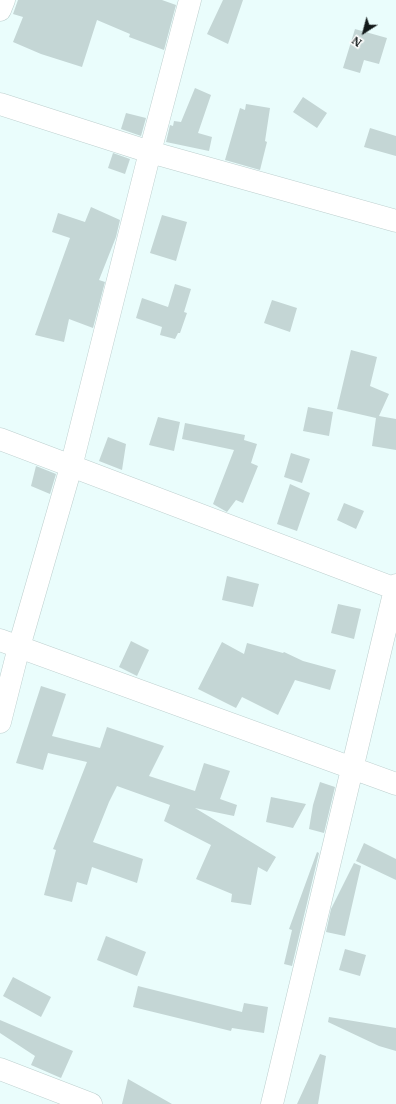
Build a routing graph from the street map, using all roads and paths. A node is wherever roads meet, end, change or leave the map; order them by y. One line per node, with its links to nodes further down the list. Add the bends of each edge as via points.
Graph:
1 (4, 0): 3 (street)
2 (190, 0): 5 (street)
3 (0, 10)
4 (0, 104): 5 (street)
5 (150, 152): 6 (street); 8 (street)
6 (396, 221)
7 (0, 439): 8 (street)
8 (71, 467): 9 (street); 10 (street)
9 (396, 587): 12 (street)
10 (10, 643): 11 (street); 12 (street)
11 (0, 722)
12 (353, 767): 13 (street); 16 (street)
13 (396, 784)
14 (0, 1069): 15 (street)
15 (91, 1104)
16 (272, 1104)

